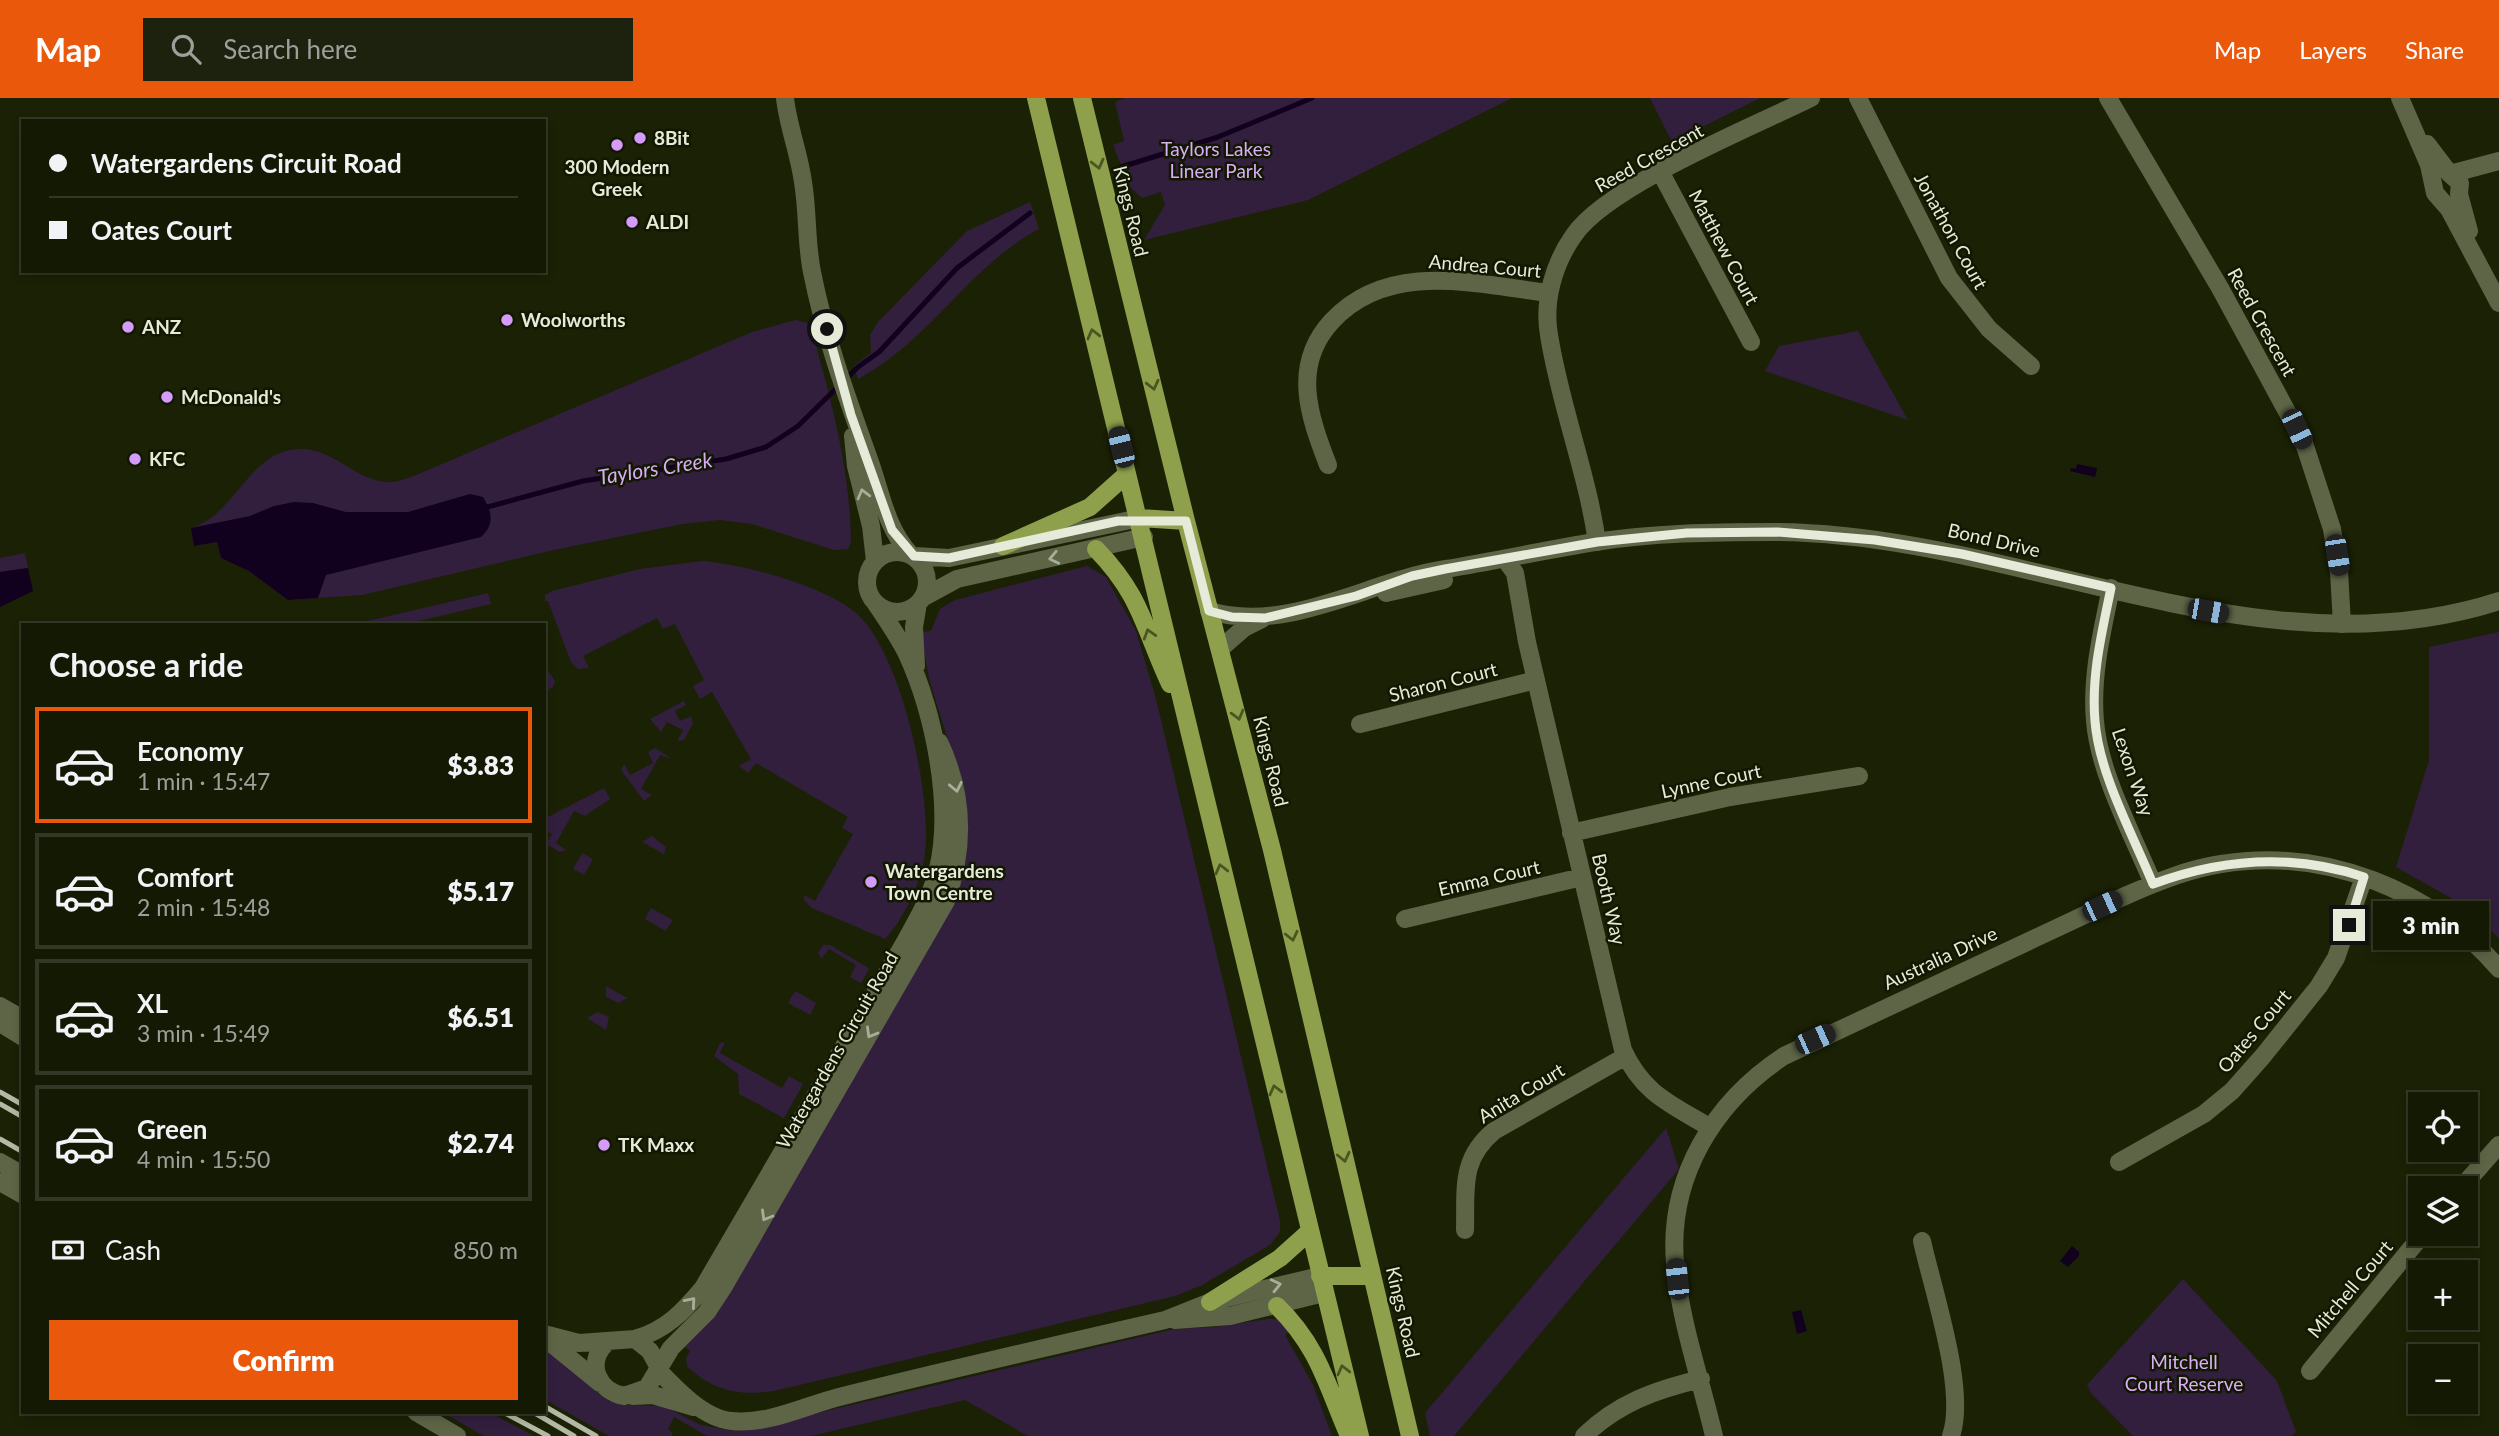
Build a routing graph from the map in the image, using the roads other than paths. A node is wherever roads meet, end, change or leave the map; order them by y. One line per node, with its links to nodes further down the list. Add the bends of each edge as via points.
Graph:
1 (1035, 98): 21 (main road, one-way to 1)
2 (1082, 98): 23 (main road, Kings Road, one-way to 23)
3 (1811, 98): 10 (street, Reed Crescent)
4 (1858, 98): 18 (street, Jonathon Court, via 1949,278 1989,329)
5 (2108, 98): 37 (street, Reed Crescent, via 2220,288 2304,443 2332,529)
6 (2400, 98): 8 (street)
7 (784, 101): 19 (street, via 803,184 812,273)
8 (2415, 128): 11 (street); 12 (street)
9 (2496, 162): 11 (street); 13 (street)
10 (1661, 173): 15 (street, Reed Crescent, via 1611,201 1574,234); 17 (street, Matthew Court)
11 (2450, 174): 12 (street, via 2438,177); 13 (street, via 2458,178)
12 (2437, 192): 13 (street, via 2449,201); 14 (street)
13 (2460, 193): 14 (street)
14 (2472, 248): 16 (street)
15 (1549, 293): 20 (street, Andrea Court, via 1417,281 1373,290 1343,309 1316,342 1307,368 1310,418); 25 (street, Reed Crescent, via 1549,334)
16 (2499, 303)
17 (1751, 342)
18 (2031, 366)
19 (851, 415): 28 (street, via 892,530); 30 (street, one-way to 19, via 856,467)
20 (1328, 466)
21 (1127, 474): 22 (main road); 26 (main road, via 1090,507)
22 (1140, 519): 23 (main road); 24 (main road); 26 (street)
23 (1186, 521): 24 (main road); 35 (main road, Kings Road)
24 (1144, 537): 27 (street); 41 (main road)
25 (1597, 542): 29 (street, Bond Drive); 31 (street, Bond Drive, via 1687,533 1830,535 1930,547)
26 (1003, 546): 28 (street, via 949,558)
27 (1096, 549): 32 (street, one-way to 32, via 957,579); 41 (main road, one-way to 27, via 1132,592)
28 (912, 555): 30 (street, via 891,552); 32 (street, via 927,580)
29 (1505, 559): 36 (street, Bond Drive, via 1412,576 1356,596); 40 (street, Booth Way, via 1506,582)
30 (875, 561): 34 (street, via 867,581)
31 (2111, 588): 37 (street, Bond Drive, via 2242,617); 48 (street, Lexon Way, via 2096,665 2095,724 2101,755)
32 (920, 600): 34 (street, via 893,612); 39 (street, Watergardens Circuit Road, via 914,627)
33 (2499, 601): 37 (street, Bond Drive, via 2433,617)
34 (876, 604): 39 (street, Watergardens Circuit Road)
35 (1209, 611): 36 (street); 38 (main road, Kings Road)
36 (1265, 618): 38 (street, via 1244,628)
37 (2342, 624)
38 (1220, 649): 68 (main road, Kings Road, one-way to 68)
39 (916, 677): 42 (street, Watergardens Circuit Road)
40 (1536, 680): 43 (street, Sharon Court); 45 (street, Booth Way)
41 (1185, 719): 65 (main road, one-way to 41)
42 (930, 724): 75 (street, Watergardens Circuit Road, one-way to 42, via 672,1322 703,1288 925,904 938,869 943,828); 77 (street, Watergardens Circuit Road, one-way to 77, via 958,797 958,854 946,901 724,1286)
43 (1360, 724)
44 (1859, 776): 45 (street, Lynne Court, via 1730,797)
45 (1572, 832): 46 (street, Booth Way)
46 (1582, 877): 49 (street, Emma Court); 55 (street, Booth Way)
47 (2364, 877): 48 (street, Australia Drive, via 2309,863 2242,861); 50 (street, Australia Drive, via 2427,906); 59 (street, Oates Court, via 2336,958 2263,1056 2204,1114)
48 (2153, 884): 56 (street, Australia Drive, via 1800,1046 1748,1082)
49 (1405, 919)
50 (2499, 969)
51 (0, 1006): 52 (street)
52 (21, 1018)
53 (0, 1023): 54 (street)
54 (21, 1036)
55 (1626, 1056): 56 (street, Booth Way, via 1637,1077 1655,1095); 64 (street, Anita Court, via 1481,1141 1468,1168)
56 (1709, 1127): 79 (street, Australia Drive, via 1683,1188 1675,1239 1677,1279)
57 (2499, 1146): 61 (street)
58 (0, 1162): 60 (street)
59 (2119, 1162)
60 (21, 1174)
61 (2472, 1176)
62 (0, 1182): 63 (street)
63 (21, 1194)
64 (1465, 1230)
65 (1309, 1232): 69 (main road); 70 (main road, via 1280,1258)
66 (1922, 1241): 90 (street, via 1956,1389)
67 (2413, 1246): 78 (street, Mitchell Court)
68 (1372, 1276): 69 (main road); 87 (main road, Kings Road)
69 (1322, 1284): 70 (street, one-way to 69); 71 (street); 86 (main road, one-way to 69)
70 (1210, 1302): 72 (street)
71 (1277, 1306): 72 (street, via 1205,1320); 85 (main road, via 1317,1355)
72 (1165, 1320): 82 (street, via 836,1398 767,1419 731,1421)
73 (546, 1336): 76 (street)
74 (546, 1338): 80 (street)
75 (635, 1339): 76 (street); 77 (street, via 650,1351)
76 (605, 1344): 80 (street, via 595,1368)
77 (658, 1369): 81 (street, via 648,1388); 82 (street)
78 (2310, 1371)
79 (1701, 1379): 88 (street, via 1654,1391 1619,1407); 89 (street, Australia Drive)
80 (602, 1385): 81 (street, via 616,1395)
81 (632, 1396): 82 (street, via 653,1395)
82 (707, 1412)
83 (419, 1414): 84 (street)
84 (457, 1436)
85 (1349, 1436)
86 (1360, 1436)
87 (1410, 1436)
88 (1584, 1436)
89 (1714, 1436)
90 (1951, 1436)

